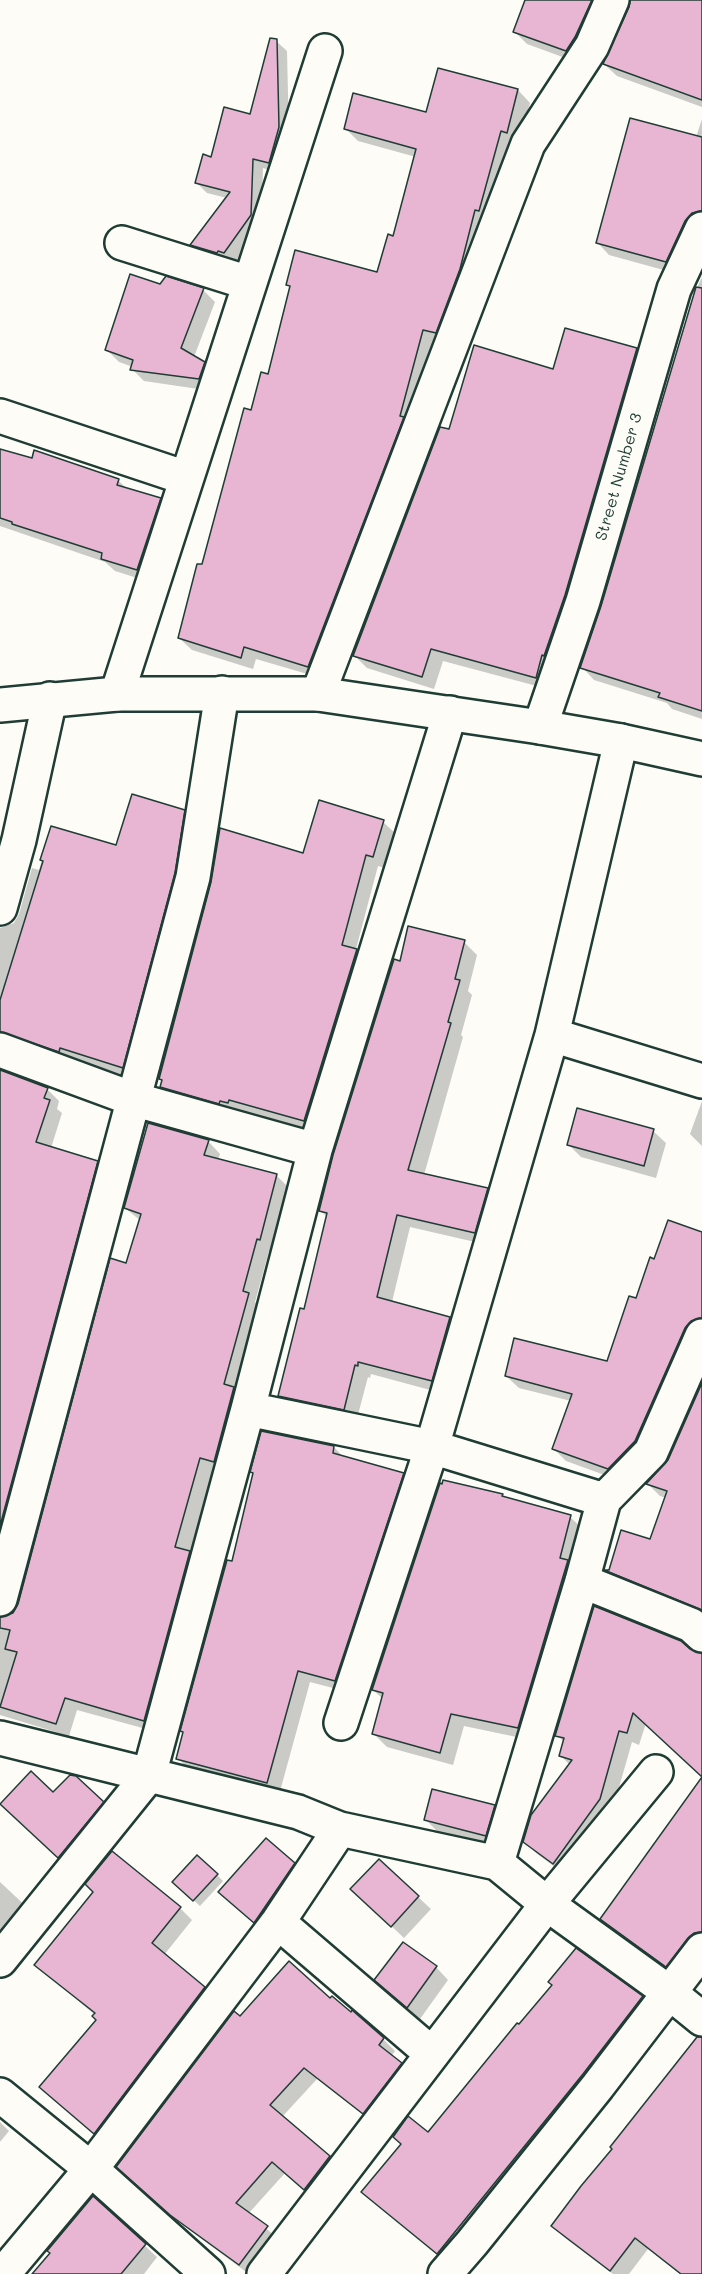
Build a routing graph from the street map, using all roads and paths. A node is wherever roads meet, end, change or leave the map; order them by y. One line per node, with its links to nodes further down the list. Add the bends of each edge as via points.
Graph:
1 (612, 0): 10 (street, via 592,46 528,144)
2 (325, 51): 5 (street)
3 (702, 229): 14 (street, Street Number 3, via 674,289 584,601)
4 (122, 243): 5 (street)
5 (249, 283): 7 (street)
6 (0, 416): 7 (street)
7 (186, 478): 9 (street)
8 (222, 693): 9 (street); 10 (street); 21 (street, via 193,877)
9 (117, 694): 11 (street)
10 (318, 694): 13 (street)
11 (50, 699): 12 (street); 17 (street)
12 (0, 705)
13 (450, 713): 14 (street); 22 (street)
14 (540, 726): 15 (street)
15 (621, 741): 16 (street); 18 (street)
16 (702, 759)
17 (0, 908)
18 (552, 1035): 20 (street); 25 (street)
19 (0, 1050): 21 (street)
20 (702, 1081)
21 (133, 1099): 22 (street); 28 (street)
22 (315, 1150): 24 (street)
23 (702, 1336): 26 (street, via 651,1452)
24 (248, 1409): 25 (street); 33 (street)
25 (432, 1447): 26 (street); 30 (street)
26 (604, 1500): 27 (street)
27 (582, 1581): 29 (street, via 691,1625); 35 (street)
28 (0, 1599)
29 (702, 1635)
30 (341, 1723)
31 (0, 1738): 33 (street)
32 (656, 1772): 36 (street)
33 (149, 1775): 34 (street, via 298,1812); 39 (street)
34 (340, 1829): 35 (street); 37 (street)
35 (497, 1863): 36 (street)
36 (548, 1904): 40 (street); 42 (street)
37 (278, 1922): 42 (street); 44 (street)
38 (702, 1950): 40 (street)
39 (0, 1960)
40 (670, 1993): 41 (street); 48 (street)
41 (702, 2019)
42 (432, 2054): 47 (street)
43 (0, 2095): 44 (street)
44 (91, 2169): 45 (street); 46 (street)
45 (3, 2274)
46 (208, 2274)
47 (264, 2274)
48 (445, 2274)

